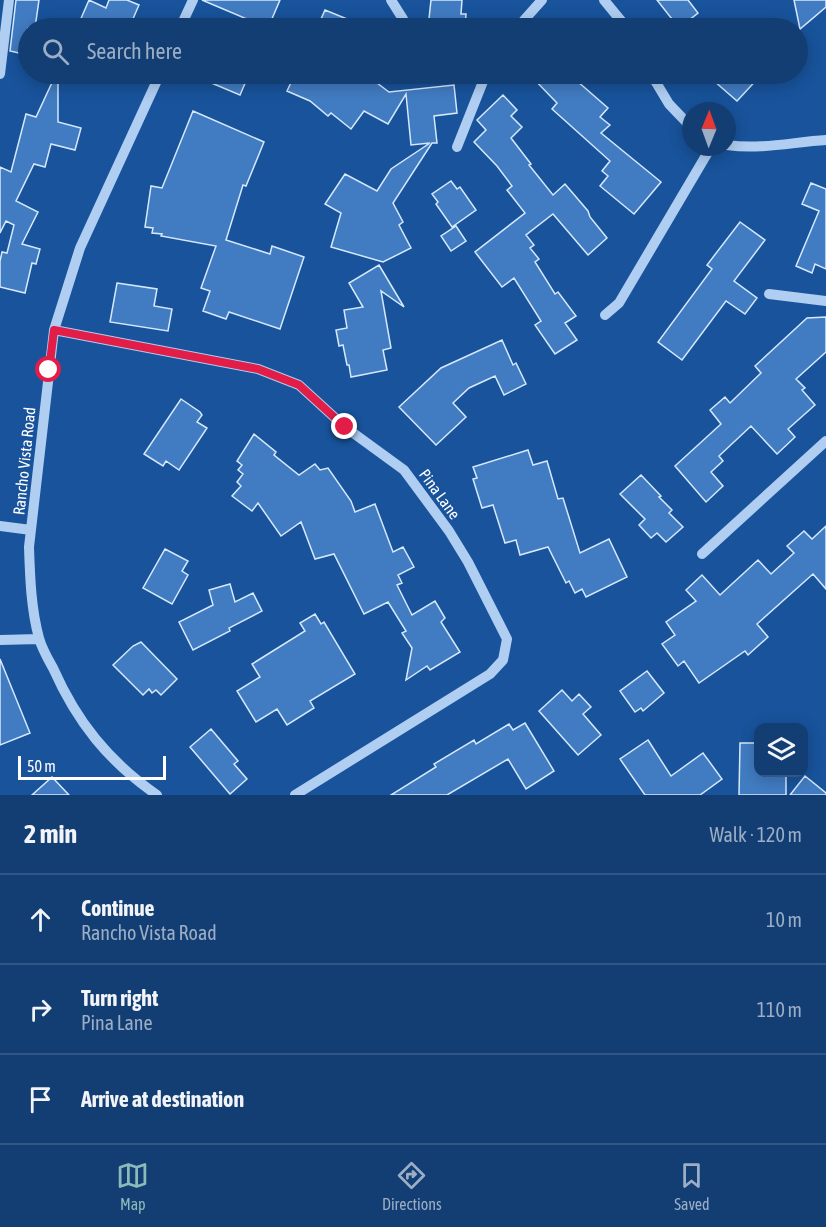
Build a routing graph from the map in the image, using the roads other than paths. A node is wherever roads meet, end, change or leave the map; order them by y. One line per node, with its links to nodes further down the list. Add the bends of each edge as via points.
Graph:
1 (9, 0): 10 (street)
2 (193, 0): 6 (street)
3 (391, 0): 7 (street)
4 (542, 0): 8 (street)
5 (604, 0): 9 (street)
6 (185, 18)
7 (403, 18)
8 (526, 18)
9 (619, 18)
10 (0, 74)
11 (155, 84): 22 (street, Rancho Vista Road, via 80,248)
12 (482, 84): 17 (street)
13 (657, 84): 14 (street)
14 (682, 118)
15 (826, 140): 16 (street)
16 (736, 146)
17 (458, 147)
18 (706, 156): 21 (street, via 619,303)
19 (770, 294): 20 (street)
20 (826, 301)
21 (605, 315)
22 (54, 330): 25 (street, Rancho Vista Road); 30 (street, Pina Lane, via 258,369 299,385 345,427 404,470 449,531 473,572 507,639 502,660 490,674)
23 (826, 441): 26 (street)
24 (0, 526): 25 (street)
25 (32, 530): 27 (street, Rancho Vista Road, via 30,580)
26 (702, 554)
27 (39, 639): 28 (street); 29 (street, Rancho Vista Road, via 60,685 92,736)
28 (0, 640)
29 (157, 795)
30 (295, 795)

